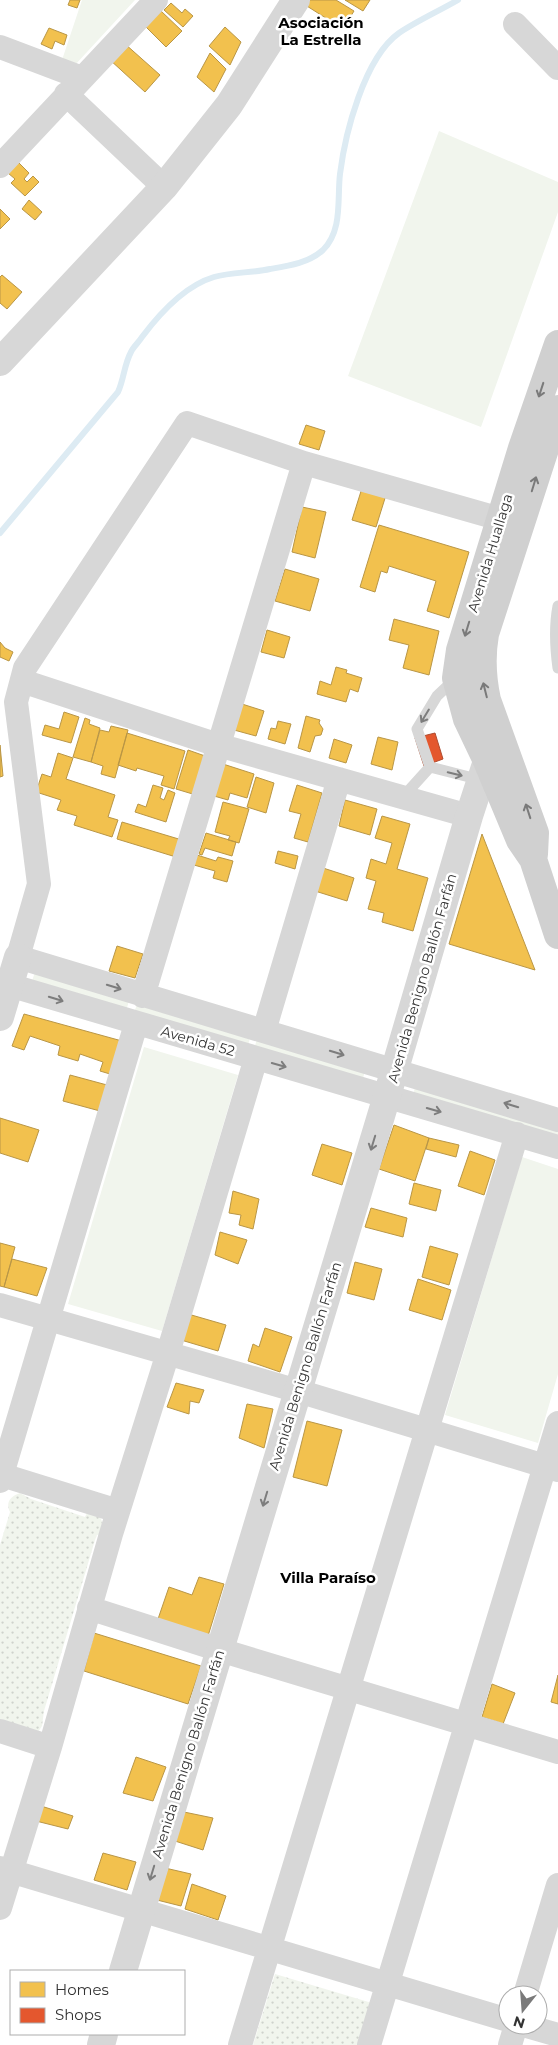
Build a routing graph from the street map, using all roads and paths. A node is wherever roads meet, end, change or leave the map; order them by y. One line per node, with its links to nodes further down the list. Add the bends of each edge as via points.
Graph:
1 (156, 0): 6 (street)
2 (296, 0): 8 (street, via 229,105)
3 (515, 24): 5 (street)
4 (0, 48): 6 (street)
5 (558, 68)
6 (74, 86): 7 (street); 8 (street)
7 (0, 166)
8 (164, 187): 10 (street)
9 (558, 344): 13 (main road, Avenida Huallaga, one-way to 13, via 522,448)
10 (0, 362)
11 (558, 409): 13 (main road, Avenida Huallaga, one-way to 11)
12 (304, 463): 13 (street); 17 (street, via 187,422 25,668); 19 (street)
13 (511, 522): 16 (main road, Avenida Huallaga, one-way to 16, via 460,650); 18 (main road, Avenida Huallaga, one-way to 13, via 483,682 482,654)
14 (558, 606): 15 (lane, via 554,642)
15 (558, 668)
16 (456, 678): 20 (lane, one-way to 20, via 437,696 417,729); 21 (main road, Avenida Huallaga)
17 (22, 682): 19 (street); 27 (street, via 16,702 39,884)
18 (500, 736): 21 (street, Avenida Benigno Ballón Farfán); 25 (main road, Avenida Huallaga, one-way to 18, via 535,833)
19 (218, 745): 22 (street); 29 (street)
20 (430, 767): 21 (lane, one-way to 21); 23 (lane)
21 (484, 770): 24 (street, Avenida Benigno Ballón Farfán); 25 (main road, Avenida Huallaga, via 520,840)
22 (339, 779): 23 (street); 32 (street)
23 (403, 797): 24 (street)
24 (469, 816): 34 (street, Avenida Benigno Ballón Farfán)
25 (534, 859): 26 (main road)
26 (558, 935)
27 (18, 957): 28 (street); 29 (street, one-way to 29)
28 (9, 985): 30 (street); 31 (street, Avenida 52, one-way to 31)
29 (143, 996): 32 (street)
30 (0, 1017)
31 (136, 1024): 33 (street, Avenida 52); 40 (street)
32 (264, 1031): 34 (street, one-way to 34)
33 (256, 1058): 35 (street, Avenida 52, one-way to 35); 41 (street)
34 (395, 1070): 35 (street, Avenida Benigno Ballón Farfán); 36 (street, one-way to 34)
35 (387, 1096): 37 (street, Avenida 52, one-way to 37); 42 (street, Avenida Benigno Ballón Farfán, one-way to 42)
36 (558, 1120)
37 (517, 1134): 38 (street, Avenida 52); 44 (street)
38 (558, 1147)
39 (0, 1305): 40 (street)
40 (48, 1318): 41 (street); 46 (street)
41 (168, 1353): 42 (street); 47 (street)
42 (298, 1391): 44 (street); 49 (street, Avenida Benigno Ballón Farfán, one-way to 49)
43 (558, 1423): 45 (street)
44 (426, 1430): 45 (street); 50 (street)
45 (552, 1468): 51 (street)
46 (1, 1478): 47 (street)
47 (118, 1511): 48 (street)
48 (89, 1608): 49 (street); 53 (street)
49 (220, 1650): 50 (street); 58 (street, Avenida Benigno Ballón Farfán, one-way to 58)
50 (348, 1688): 51 (street); 59 (street)
51 (467, 1724): 54 (street); 61 (street)
52 (0, 1731): 53 (street)
53 (50, 1747): 55 (street)
54 (558, 1752)
55 (6, 1869): 57 (street); 58 (street)
56 (558, 1885): 62 (street)
57 (0, 1908)
58 (140, 1912): 59 (street); 60 (street, Avenida Benigno Ballón Farfán)
59 (269, 1948): 61 (street); 64 (street)
60 (123, 1970)
61 (386, 1984): 63 (street); 65 (street)
62 (528, 1985)
63 (498, 2017)
64 (240, 2045)
65 (369, 2045)

